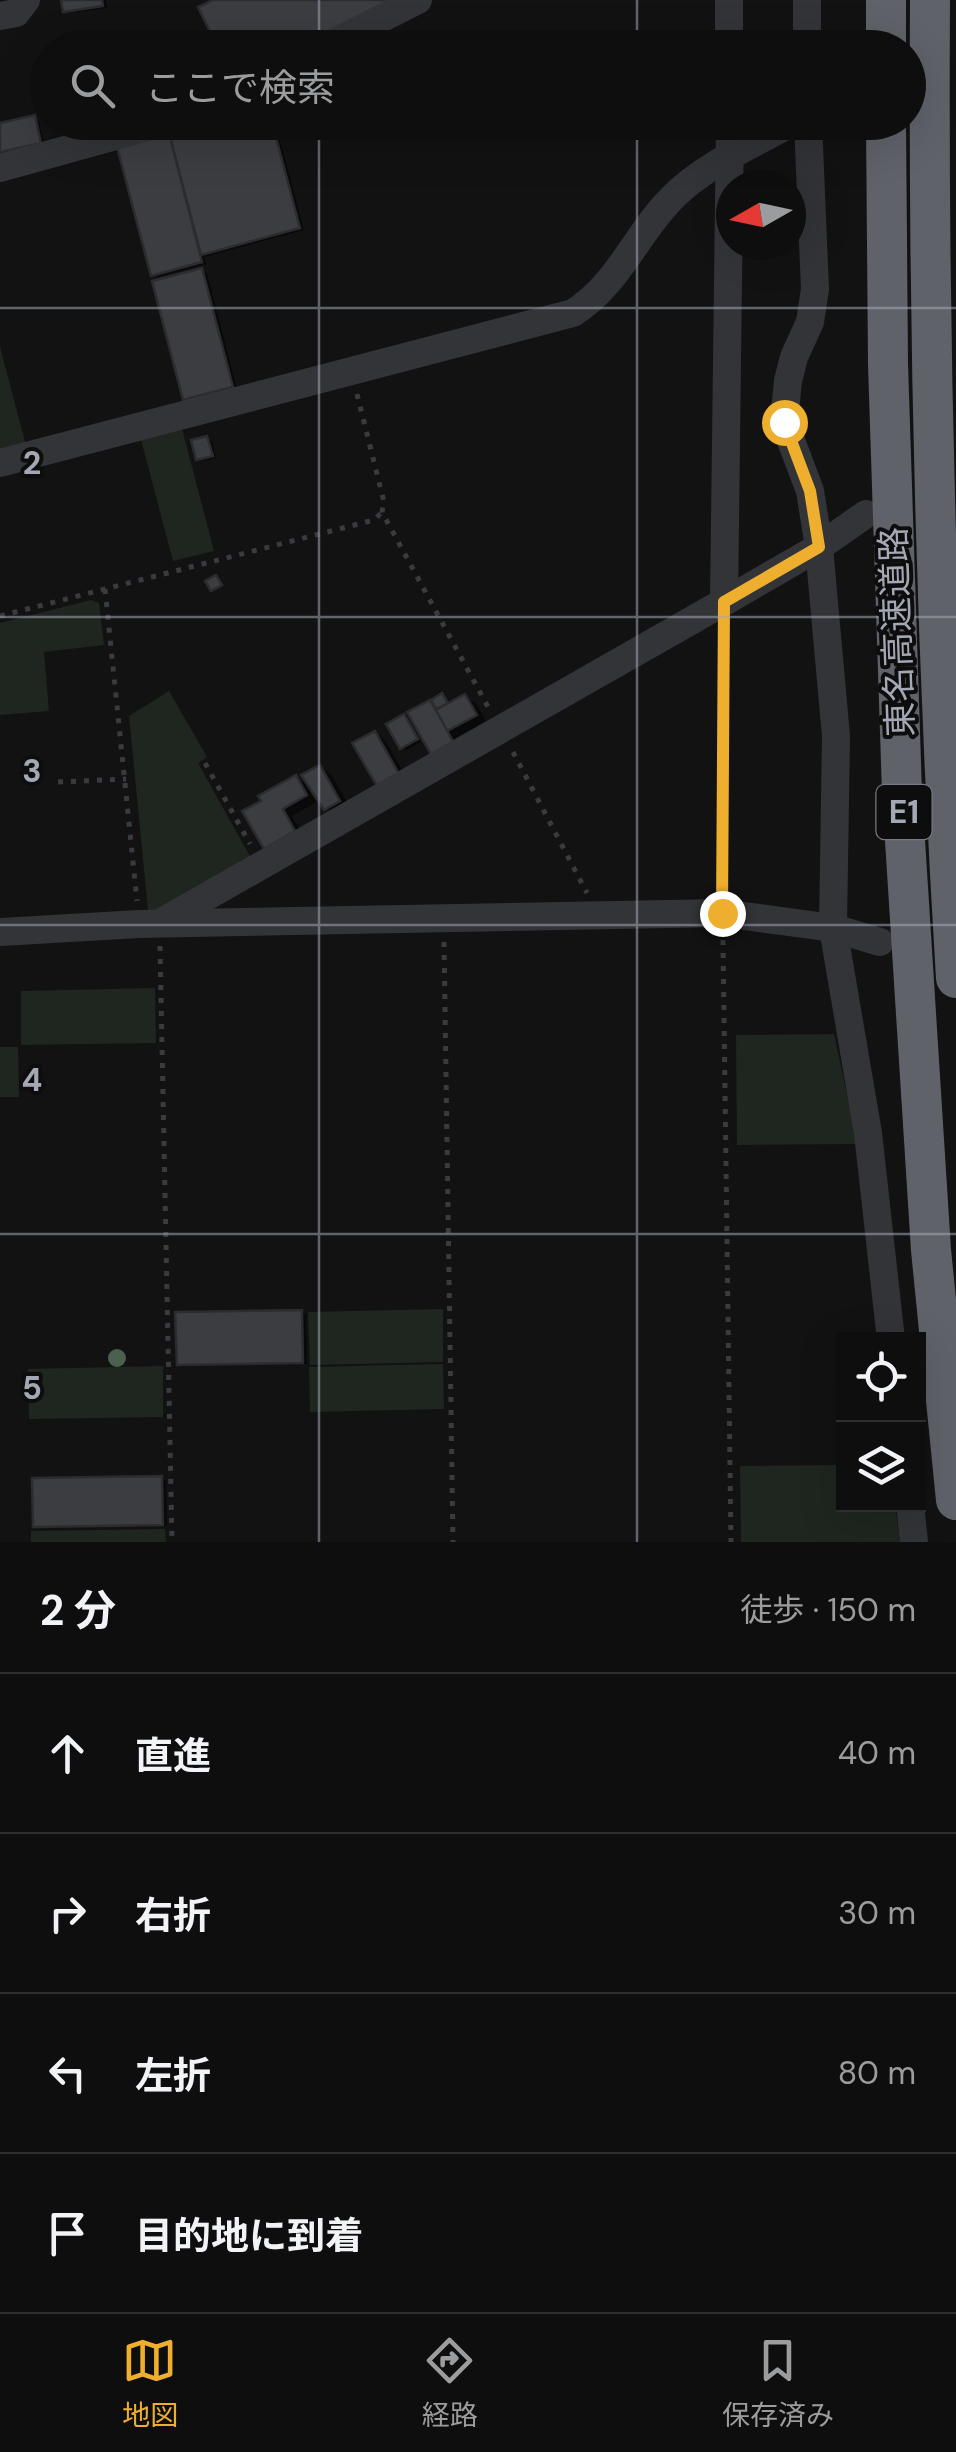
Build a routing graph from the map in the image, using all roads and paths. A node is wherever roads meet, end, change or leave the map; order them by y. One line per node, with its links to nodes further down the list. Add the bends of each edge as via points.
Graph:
1 (26, 0): 7 (street, via 16,13)
2 (418, 0): 8 (street)
3 (729, 0): 9 (street)
4 (807, 0): 10 (street)
5 (886, 0): 11 (highway)
6 (930, 0): 39 (highway, 東名高速道路 / E1, via 931,364)
7 (0, 16)
8 (358, 30)
9 (729, 30)
10 (807, 30)
11 (886, 30)
12 (101, 140): 18 (street)
13 (730, 140): 17 (street)
14 (762, 140): 17 (street)
15 (809, 140): 23 (street, via 814,289 810,322 788,381 784,422 810,491)
16 (886, 140): 41 (highway, 東名高速道路 / E1, via 902,793 930,1250)
17 (731, 158): 19 (street, via 674,196 604,289 574,313); 25 (street)
18 (0, 168)
19 (351, 372): 20 (street); 21 (path)
20 (0, 463)
21 (382, 512): 24 (path, via 374,520); 27 (path)
22 (866, 514): 23 (street)
23 (819, 547): 25 (street); 36 (street, via 836,736)
24 (105, 589): 26 (path); 29 (path)
25 (724, 602): 27 (street); 32 (path)
26 (0, 616)
27 (500, 728): 31 (street); 33 (path)
28 (205, 762): 31 (path)
29 (126, 779): 30 (path); 35 (path)
30 (58, 782)
31 (261, 864): 35 (street)
32 (722, 913): 33 (street); 36 (street); 45 (path)
33 (599, 916): 34 (street)
34 (444, 919): 35 (street); 44 (path)
35 (149, 924): 37 (street); 43 (path)
36 (833, 928): 38 (street); 40 (street, via 868,1133)
37 (0, 932)
38 (880, 942)
39 (956, 978)
40 (890, 1332)
41 (956, 1500)
42 (911, 1512): 46 (street)
43 (172, 1542)
44 (454, 1542)
45 (731, 1542)
46 (914, 1542)

